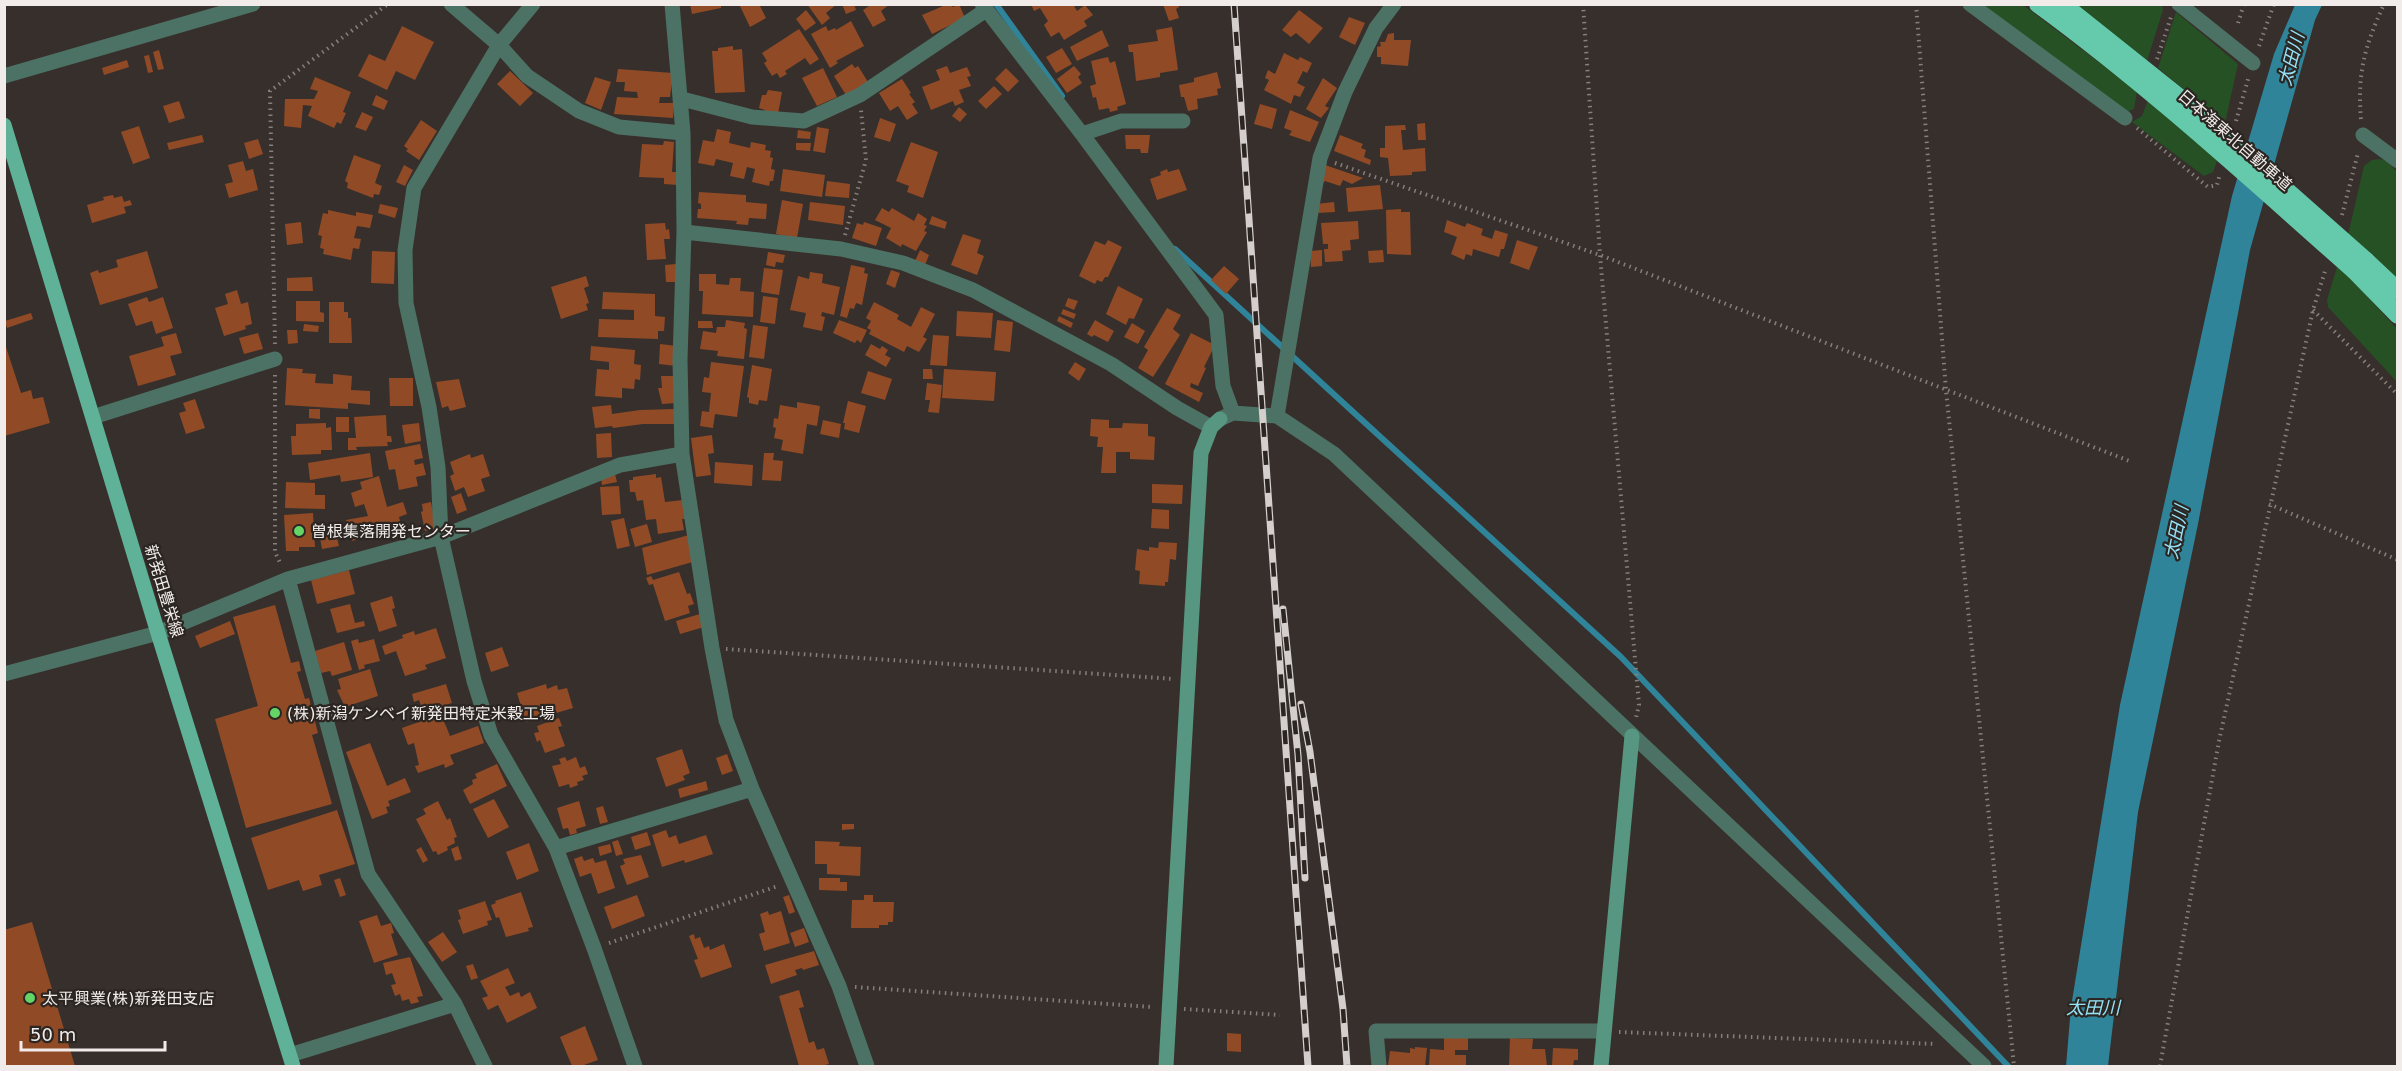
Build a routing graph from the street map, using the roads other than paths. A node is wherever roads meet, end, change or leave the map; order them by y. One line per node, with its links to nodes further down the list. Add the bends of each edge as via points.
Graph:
1 (254, 4): 13 (street)
2 (452, 4): 11 (street)
3 (533, 4): 11 (street)
4 (672, 4): 14 (street)
5 (1394, 4): 27 (street, via 1376,28 1345,92 1320,158)
6 (1970, 4): 15 (street)
7 (2038, 4): 23 (highway, 日本海東北自動車道, bridge)
8 (2062, 4): 23 (highway, 日本海東北自動車道, bridge, via 2200,114)
9 (2179, 4): 12 (street)
10 (984, 7): 14 (street, via 860,95 804,121 752,117); 19 (street)
11 (499, 45): 18 (street, via 527,76 579,111 619,128); 31 (street, via 414,188 405,250 405,303 429,407 438,467)
12 (2253, 63)
13 (4, 76)
14 (682, 99): 18 (street)
15 (2125, 118)
16 (1183, 121): 19 (street, via 1121,121)
17 (4, 124): 28 (main road, 新発田豊栄線)
18 (683, 133): 22 (street)
19 (1082, 134): 29 (street, via 1216,315 1223,386)
20 (2363, 135): 21 (street)
21 (2397, 161)
22 (684, 232): 29 (street, via 841,249 903,263 973,290 1112,364 1177,408); 30 (street)
23 (2360, 266): 24 (highway, 日本海東北自動車道); 25 (highway, 日本海東北自動車道)
24 (2397, 291)
25 (2397, 315)
26 (275, 358): 28 (street)
27 (1277, 416): 29 (street); 35 (street, via 1334,454)
28 (93, 417): 33 (main road, 新発田豊栄線)
29 (1221, 420): 44 (street, via 1201,453)
30 (681, 454): 31 (street, via 620,465); 36 (street, via 726,720)
31 (441, 537): 32 (street); 37 (street, via 474,681 491,735)
32 (288, 579): 33 (street); 38 (street, via 368,874)
33 (158, 633): 34 (street); 40 (main road, 新発田豊栄線)
34 (4, 674)
35 (1632, 736): 39 (street); 47 (street)
36 (752, 789): 37 (street); 43 (street, via 839,986)
37 (556, 848): 42 (street)
38 (455, 1004): 40 (street); 41 (street)
39 (1604, 1031): 45 (street, via 1377,1031); 46 (street)
40 (291, 1061)
41 (485, 1066)
42 (635, 1066)
43 (867, 1066)
44 (1166, 1066)
45 (1379, 1066)
46 (1601, 1066)
47 (1984, 1066)

